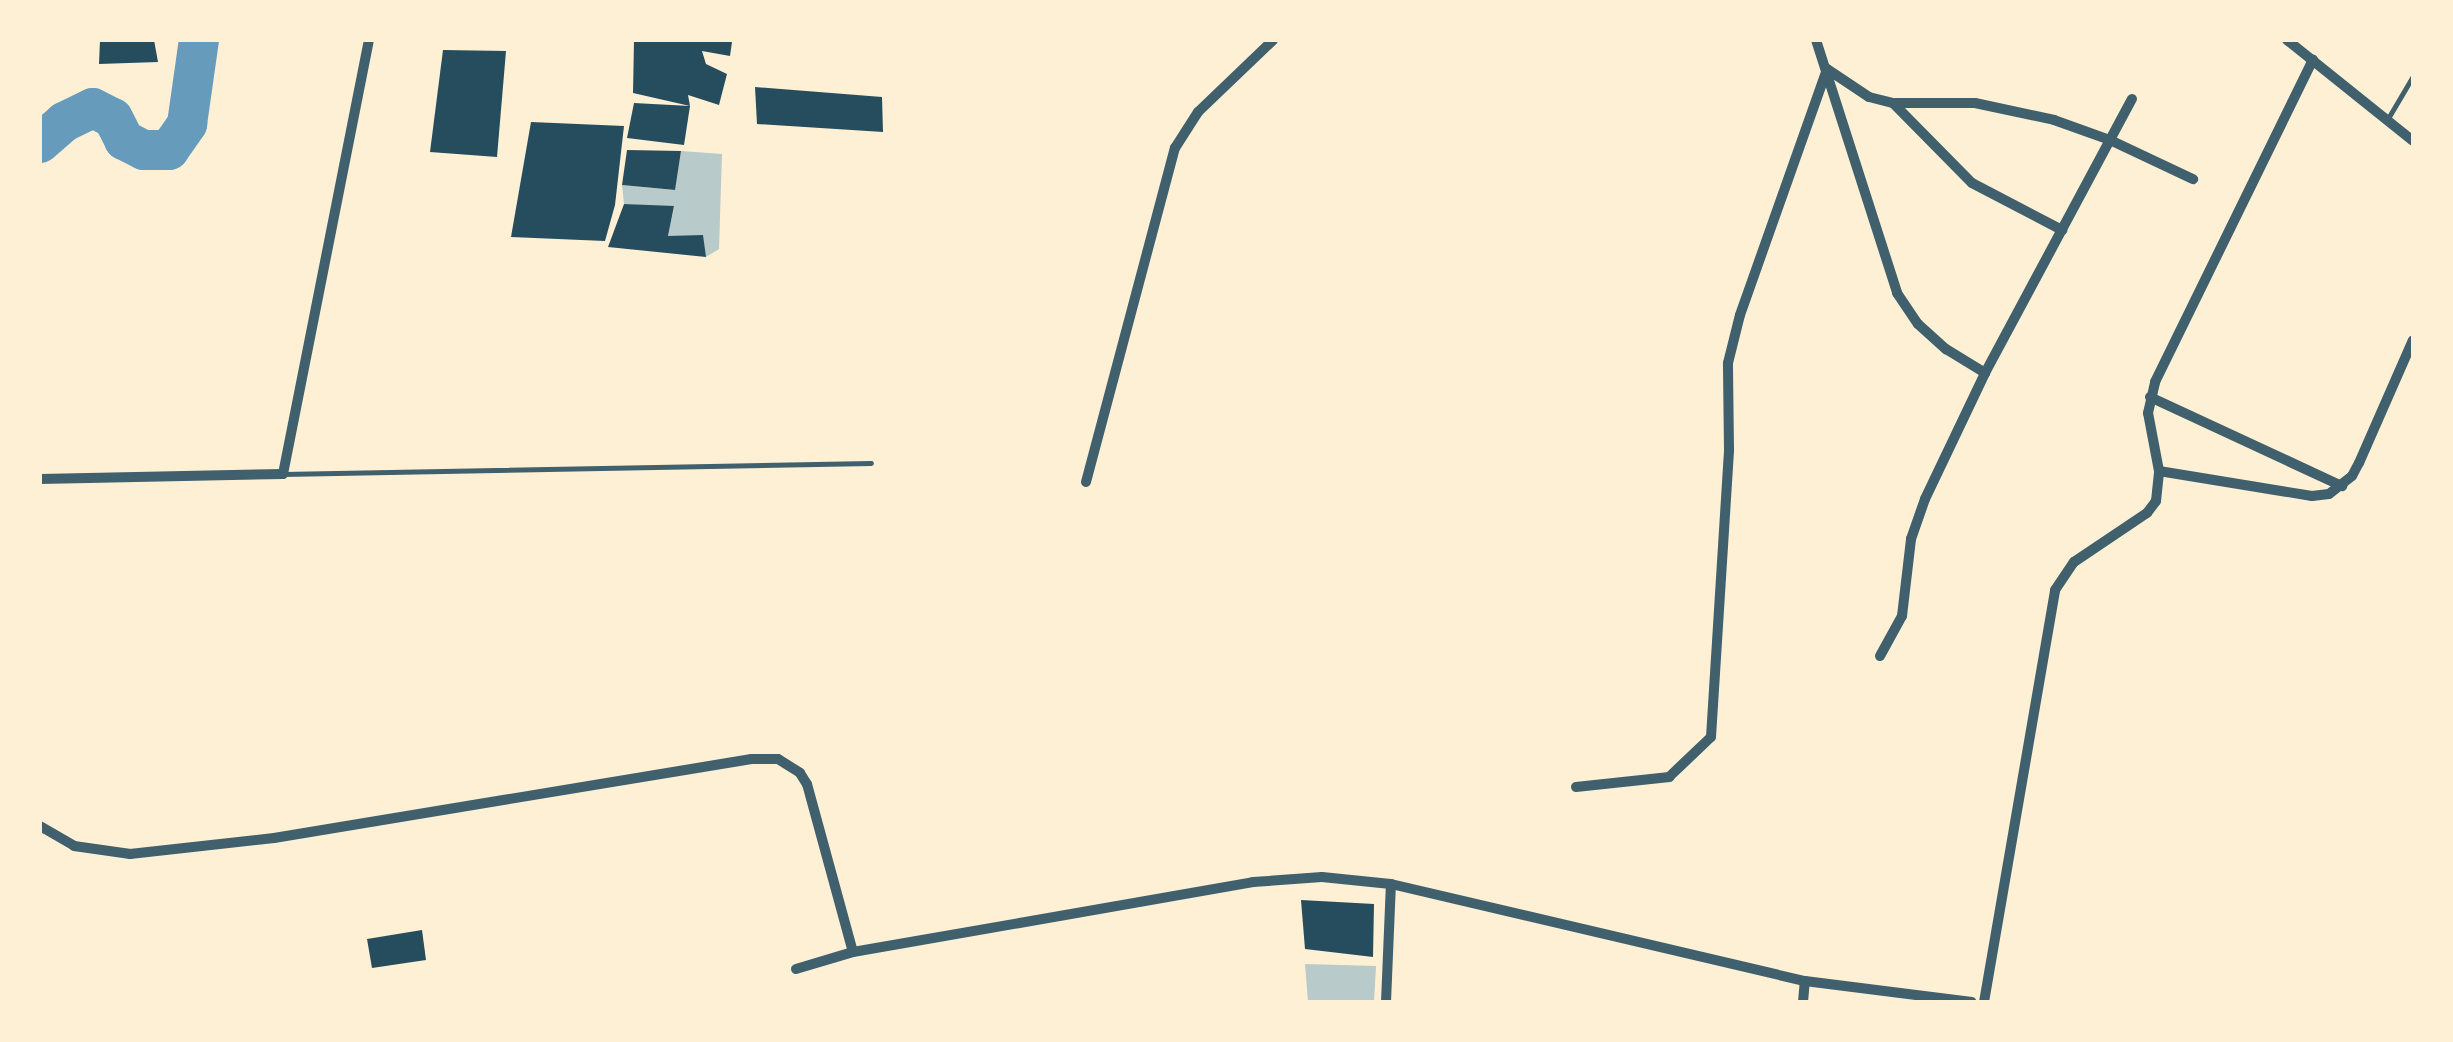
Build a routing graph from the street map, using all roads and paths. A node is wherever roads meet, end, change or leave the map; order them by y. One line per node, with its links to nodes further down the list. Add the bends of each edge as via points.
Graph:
1 (369, 40): 20 (street)
2 (1273, 40): 22 (street, via 1198,112 1175,148)
3 (1816, 40): 6 (street)
4 (2287, 40): 5 (street)
5 (2313, 60): 10 (street); 17 (street)
6 (1828, 69): 9 (street, via 1846,86); 16 (street, via 1897,292 1946,350); 25 (street, via 1730,351 1711,737 1669,776)
7 (2413, 76): 10 (lane)
8 (2132, 99): 11 (street)
9 (1893, 103): 11 (street, via 2015,108); 14 (street, via 1972,182)
10 (2388, 120): 12 (street)
11 (2110, 140): 13 (street); 14 (street)
12 (2413, 141)
13 (2193, 179)
14 (2062, 230): 16 (street)
15 (2413, 340): 23 (street, via 2360,464)
16 (1985, 373): 24 (street, via 1917,519 1902,616)
17 (2150, 397): 19 (street); 23 (street)
18 (871, 464): 20 (lane)
19 (2159, 471): 23 (street, via 2312,496); 34 (street, via 2160,486 2147,513 2074,562 2055,590)
20 (283, 474): 21 (street)
21 (40, 479)
22 (1086, 482)
23 (2342, 486)
24 (1880, 656)
25 (1576, 787)
26 (40, 826): 28 (street, via 74,846 130,854 778,760 807,784)
27 (1391, 884): 28 (street, via 1284,877); 30 (street); 31 (street)
28 (853, 952): 29 (street)
29 (796, 969)
30 (1805, 980): 32 (street); 33 (street)
31 (1386, 1002)
32 (1803, 1002)
33 (1972, 1002)
34 (1984, 1002)

